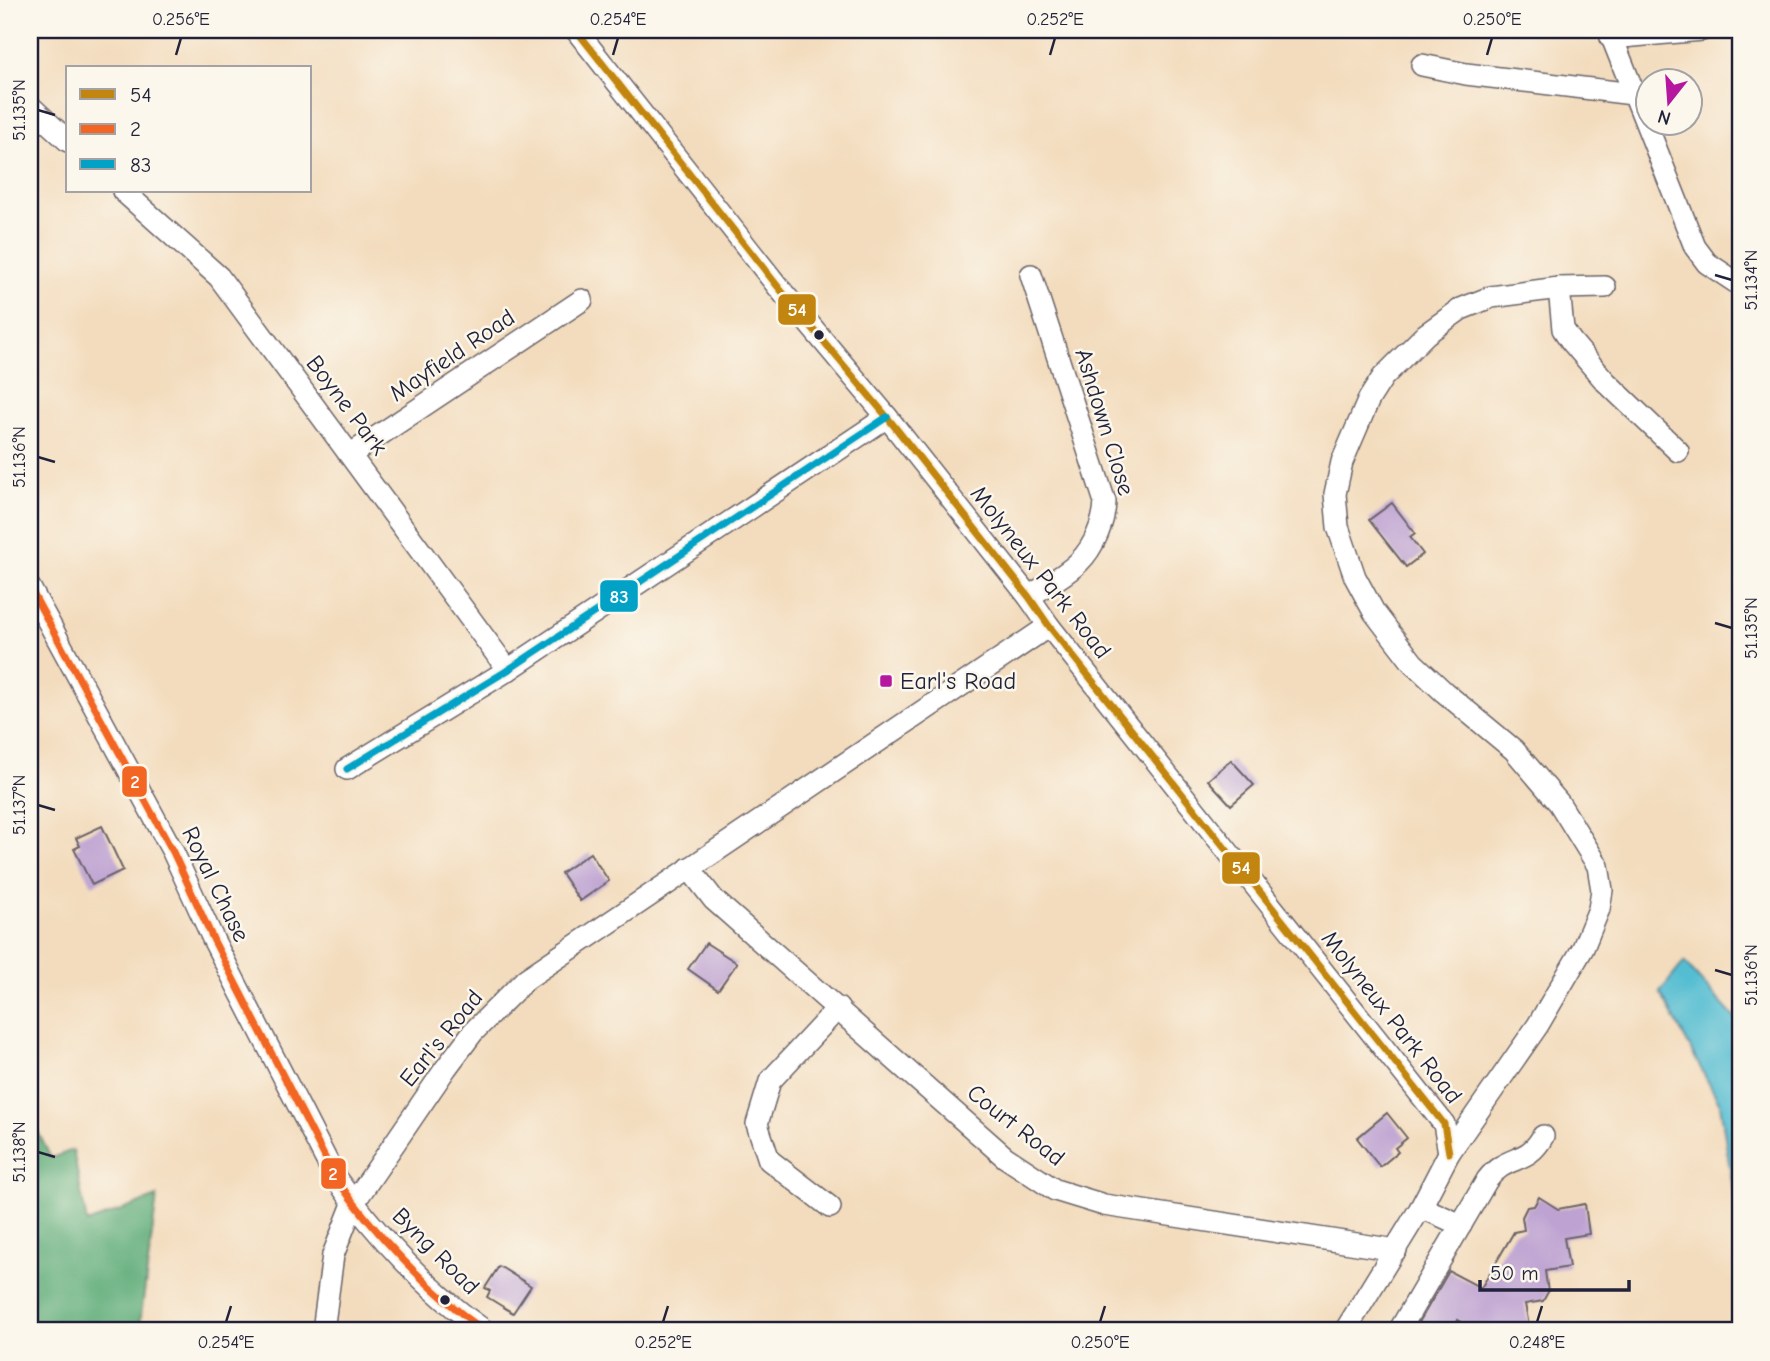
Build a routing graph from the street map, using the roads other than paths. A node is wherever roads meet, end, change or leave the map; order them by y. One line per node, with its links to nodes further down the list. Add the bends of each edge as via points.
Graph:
1 (576, 30): 14 (street, Molyneux Park Road)
2 (1702, 30): 3 (street)
3 (1610, 34): 5 (street)
4 (1422, 65): 5 (street)
5 (1633, 94): 10 (street, via 1695,247 1707,263)
6 (30, 106): 7 (street)
7 (66, 139)
8 (124, 192): 16 (street, Boyne Park, via 219,277)
9 (1031, 275): 18 (street, Ashdown Close, via 1105,502 1097,535 1079,562)
10 (1740, 285)
11 (1605, 287): 12 (street)
12 (1559, 288): 15 (street, via 1563,330 1571,341 1605,381); 25 (street, via 1491,297 1461,309 1426,334 1383,377 1369,399 1342,462 1335,494 1338,527 1355,577 1374,612 1413,663 1514,750 1559,803 1598,866 1599,909 1583,948 1538,1025)
13 (582, 300): 16 (street, Mayfield Road)
14 (887, 417): 18 (street, Molyneux Park Road); 20 (street)
15 (1678, 451)
16 (351, 454): 20 (street, Boyne Park)
17 (30, 588): 26 (street, Royal Chase, via 173,852 308,1127)
18 (1029, 597): 19 (street, Molyneux Park Road)
19 (1049, 626): 22 (street, Earl's Road); 25 (street, Molyneux Park Road, via 1444,1124)
20 (508, 670): 21 (street)
21 (347, 769)
22 (689, 868): 23 (street, Court Road, via 714,900); 26 (street, Earl's Road, via 526,979 473,1032)
23 (838, 1008): 27 (street, via 770,1081 757,1124 769,1160); 30 (street, Court Road, via 1005,1157 1055,1190 1104,1205)
24 (1543, 1136): 29 (street, via 1528,1156 1496,1168)
25 (1449, 1153): 28 (street)
26 (353, 1204): 31 (street, Earl's Road, via 333,1255); 32 (street, Byng Road, via 425,1282)
27 (830, 1207)
28 (1421, 1207): 29 (street); 30 (street)
29 (1461, 1225): 34 (street)
30 (1396, 1250): 33 (street)
31 (323, 1331)
32 (485, 1331)
33 (1345, 1331)
34 (1399, 1331)

